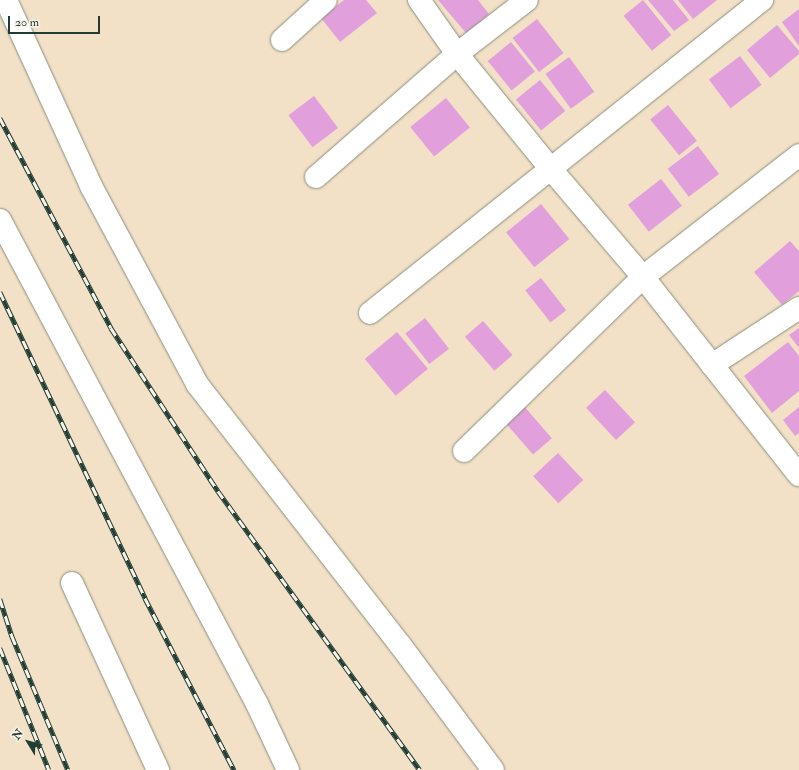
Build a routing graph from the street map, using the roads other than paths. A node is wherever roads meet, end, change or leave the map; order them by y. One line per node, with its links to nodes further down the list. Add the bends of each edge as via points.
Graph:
1 (6, 0): 21 (street, via 91,186 196,384 396,639)
2 (326, 0): 6 (street)
3 (419, 0): 7 (street)
4 (527, 0): 7 (street)
5 (762, 0): 9 (street)
6 (282, 40)
7 (457, 54): 9 (street); 10 (street)
8 (799, 155): 12 (street)
9 (550, 168): 12 (street); 14 (street)
10 (316, 177)
11 (0, 220): 20 (street, via 257,704)
12 (643, 277): 15 (street); 16 (street)
13 (799, 308): 15 (street)
14 (370, 313)
15 (712, 365): 17 (street)
16 (464, 451)
17 (799, 475)
18 (72, 583): 19 (street)
19 (158, 770)
20 (288, 770)
21 (493, 770)

